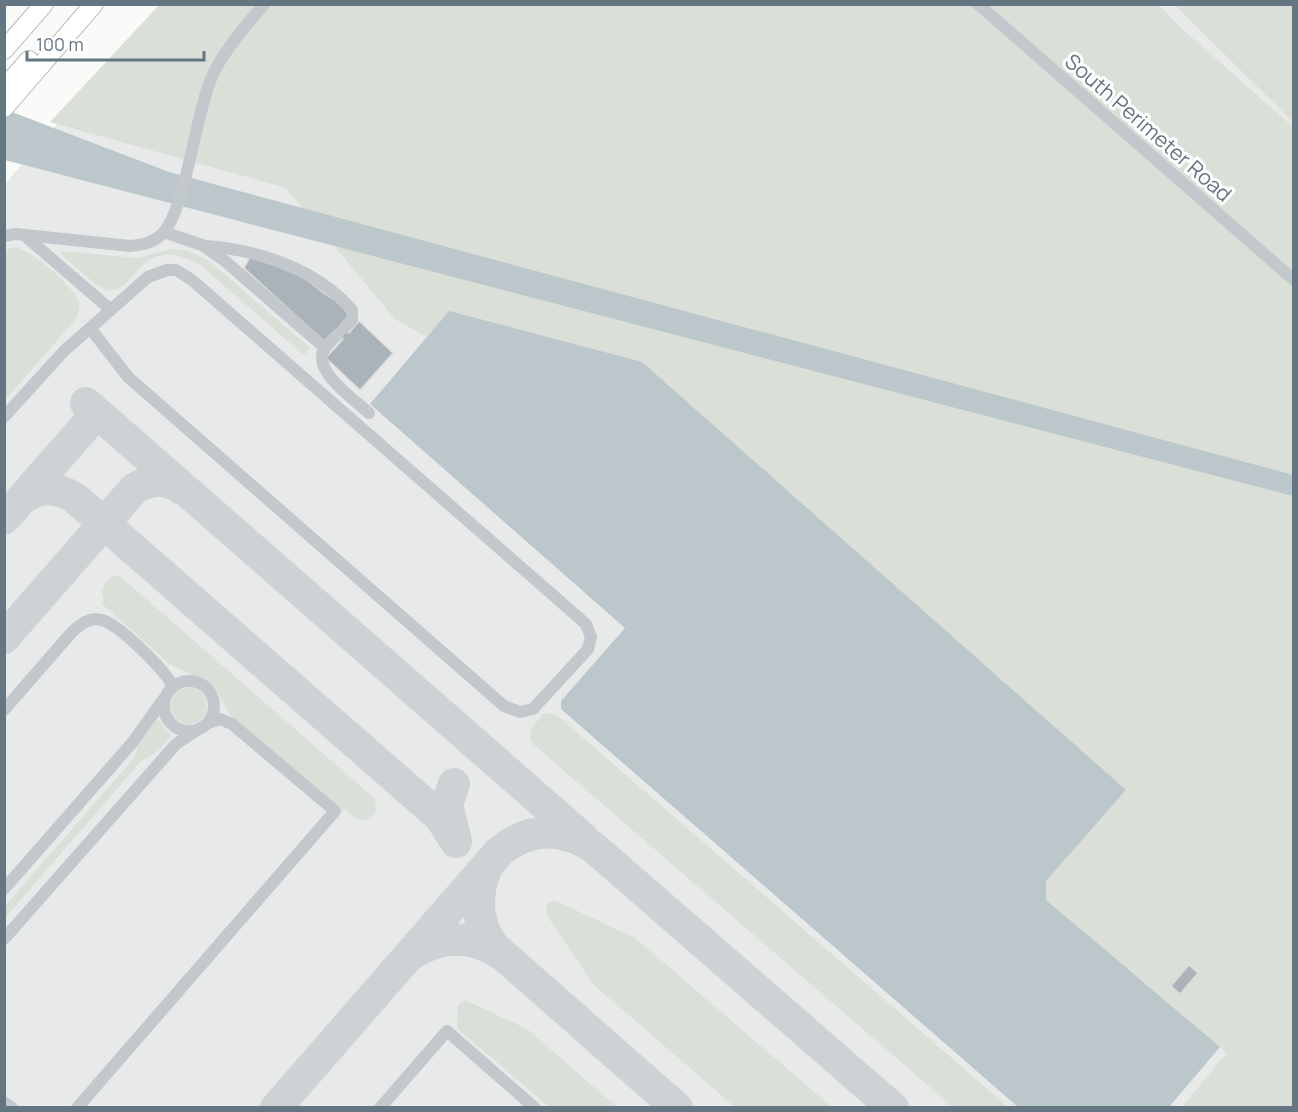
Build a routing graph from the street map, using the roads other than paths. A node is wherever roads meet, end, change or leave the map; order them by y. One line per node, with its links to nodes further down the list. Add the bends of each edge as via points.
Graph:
1 (44, 4): 6 (highway)
2 (78, 4): 7 (highway)
3 (94, 4): 7 (highway)
4 (264, 4): 9 (lane, via 211,79 175,210)
5 (978, 4): 13 (lane, South Perimeter Road)
6 (4, 50)
7 (10, 88): 8 (highway)
8 (4, 108)
9 (164, 232): 10 (lane, via 147,243 130,246); 12 (lane)
10 (24, 235): 11 (lane); 14 (lane)
11 (4, 236)
12 (202, 245): 16 (lane); 16 (lane, via 260,257 315,277 352,310 353,318)
13 (1293, 280)
14 (111, 310): 15 (lane); 15 (lane, via 158,272 184,274 586,624 591,637 588,649 533,709 520,712 504,706 128,377)
15 (90, 328): 18 (lane, via 52,363)
16 (325, 348): 17 (lane, via 322,361 326,372)
17 (369, 412)
18 (4, 417)
19 (171, 690): 20 (lane, via 163,669 111,624 94,619 72,632); 21 (lane, via 164,710 173,725 187,731); 21 (lane, via 190,681 210,693 214,708); 22 (lane, via 132,743)
20 (4, 710)
21 (205, 725): 23 (lane, via 176,744); 26 (lane, via 220,719 232,724 335,811)
22 (4, 889)
23 (4, 939)
24 (4, 1102): 25 (lane)
25 (12, 1107)
26 (77, 1107)
27 (380, 1107): 28 (lane, via 447,1031)
28 (535, 1107)

